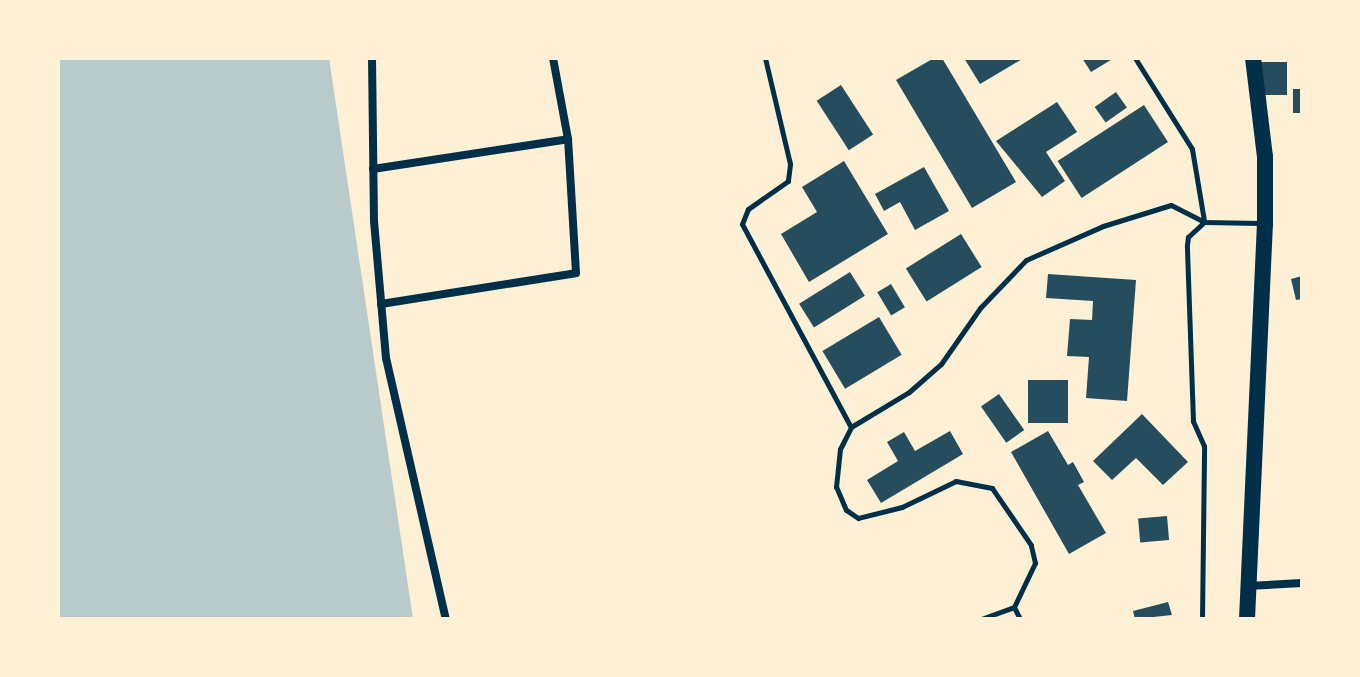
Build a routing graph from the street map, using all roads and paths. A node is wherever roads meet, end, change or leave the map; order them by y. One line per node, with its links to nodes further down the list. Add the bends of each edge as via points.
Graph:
1 (372, 58): 7 (street)
2 (553, 58): 6 (street)
3 (765, 58): 11 (lane, via 790,164 788,181 748,209 742,224)
4 (1135, 58): 8 (lane, via 1192,149)
5 (1253, 58): 9 (main road, via 1265,157)
6 (568, 139): 7 (street); 10 (street, via 576,273)
7 (373, 169): 10 (street)
8 (1204, 222): 9 (lane); 11 (lane, via 1171,205 1103,226 1026,260 980,308 941,364 909,392); 18 (lane, via 1188,237 1187,267 1193,421 1204,446)
9 (1265, 224): 13 (main road)
10 (381, 304): 15 (street, via 386,358)
11 (851, 427): 14 (lane, via 840,449 836,487 846,510 858,518 902,507 956,481 992,488 1031,545 1035,563)
12 (1302, 583): 13 (street)
13 (1247, 586): 19 (main road)
14 (1014, 607): 16 (lane); 17 (lane)
15 (446, 619)
16 (981, 619)
17 (1020, 619)
18 (1202, 619)
19 (1247, 619)

